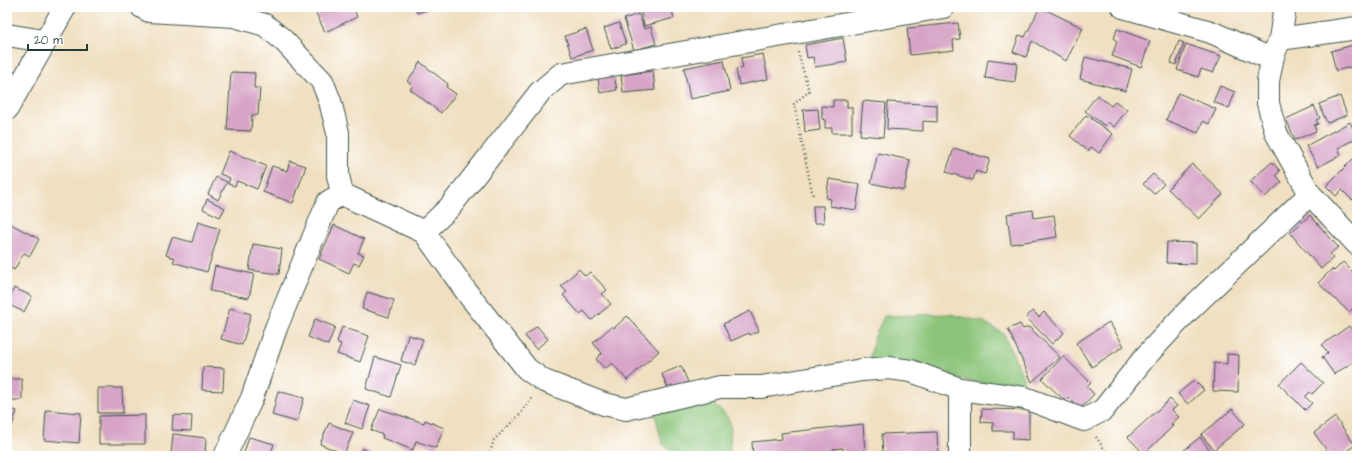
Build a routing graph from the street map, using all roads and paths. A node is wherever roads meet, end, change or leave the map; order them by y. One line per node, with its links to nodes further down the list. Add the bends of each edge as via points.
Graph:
1 (65, 7): 9 (street)
2 (142, 7): 12 (street, via 149,11 234,16 265,25 283,40 322,81 330,101 338,132 338,175)
3 (943, 7): 7 (street)
4 (1123, 7): 10 (street, via 1211,32 1262,55)
5 (1285, 7): 10 (street)
6 (1357, 28): 10 (street)
7 (793, 34): 14 (path, via 808,90 794,104); 15 (street, via 561,74 540,92 450,207)
8 (7, 35): 9 (street)
9 (44, 41): 11 (street)
10 (1277, 48): 13 (street, via 1268,81 1268,103 1276,133)
11 (7, 109)
12 (342, 194): 15 (street); 19 (street, via 328,202 276,328 252,398)
13 (1310, 194): 16 (street); 18 (street, via 1186,313 1145,356 1103,410 1084,420 1025,398)
14 (813, 196)
15 (424, 232): 17 (street, via 468,294 527,369)
16 (1357, 244)
17 (544, 381): 18 (street, via 604,404 626,409 720,387 761,387 862,370 911,371); 20 (path, via 520,414 494,440)
18 (960, 389): 21 (street)
19 (225, 456)
20 (489, 456)
21 (960, 456)

